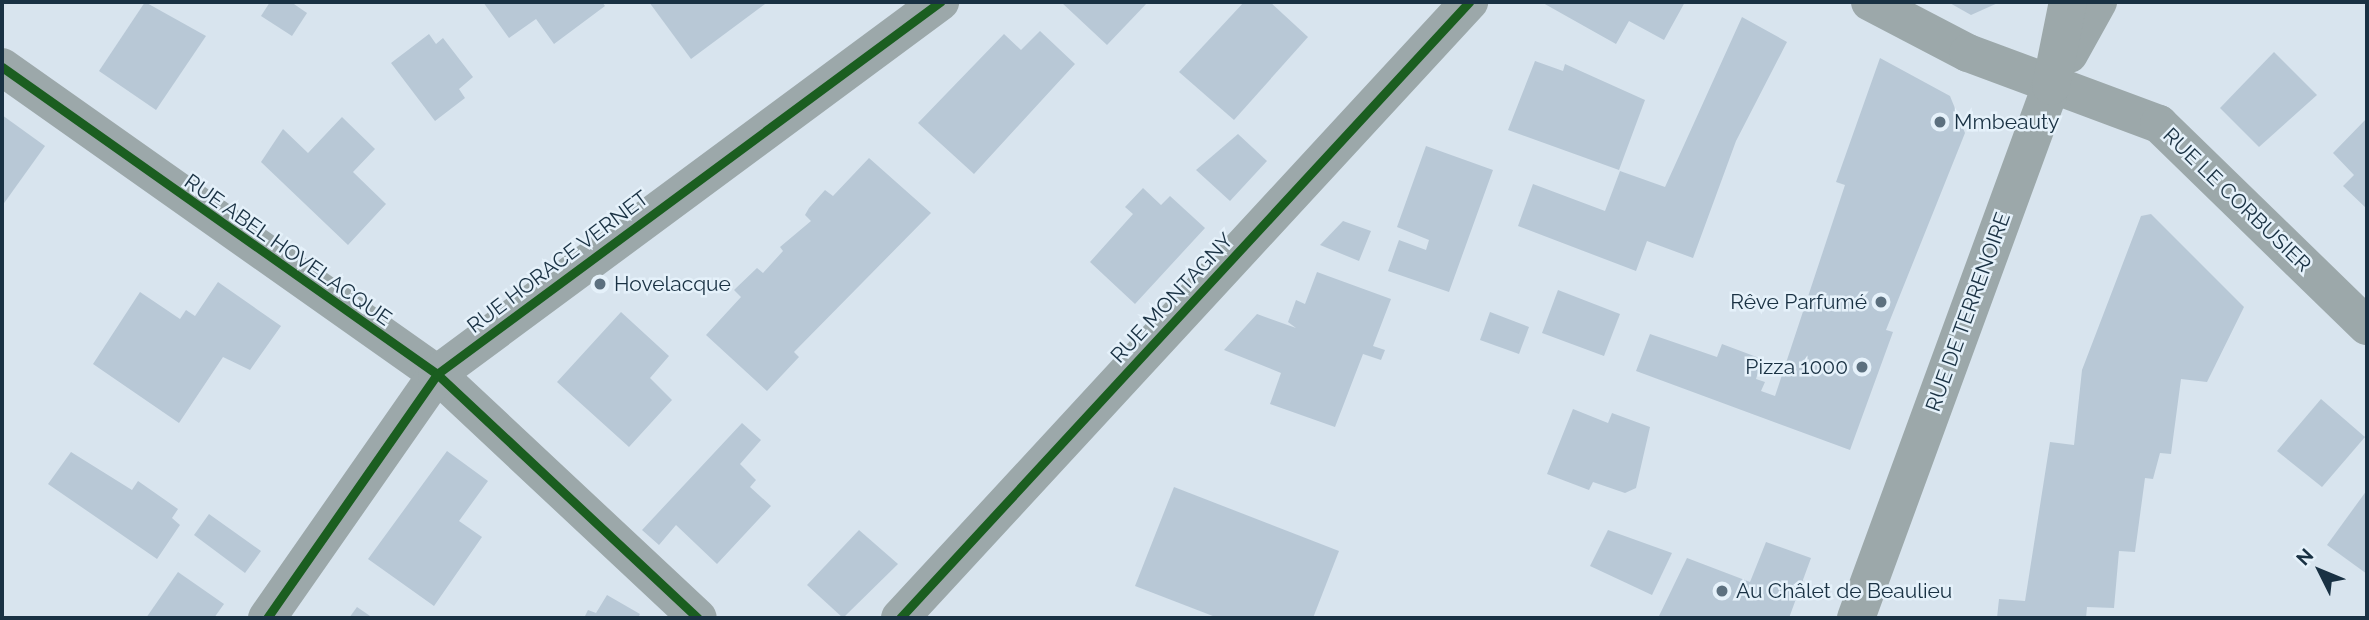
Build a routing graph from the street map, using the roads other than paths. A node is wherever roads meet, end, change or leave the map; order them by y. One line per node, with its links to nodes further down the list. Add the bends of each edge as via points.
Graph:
1 (940, 2): 9 (street, RUE HORACE VERNET)
2 (1469, 2): 12 (street, RUE MONTAGNY)
3 (1871, 2): 7 (street, via 1968,53)
4 (2068, 2): 7 (street, RUE DE TERRENOIRE)
5 (2098, 2): 7 (street)
6 (2, 67): 9 (street, RUE ABEL HOVELACQUE)
7 (2051, 86): 8 (street, RUE LE CORBUSIER, via 2159,124); 13 (street, RUE DE TERRENOIRE)
8 (2367, 326)
9 (437, 374): 10 (street, RUE HORACE VERNET); 11 (street, RUE ABEL HOVELACQUE)
10 (267, 618)
11 (698, 618)
12 (900, 618)
13 (1856, 618)

